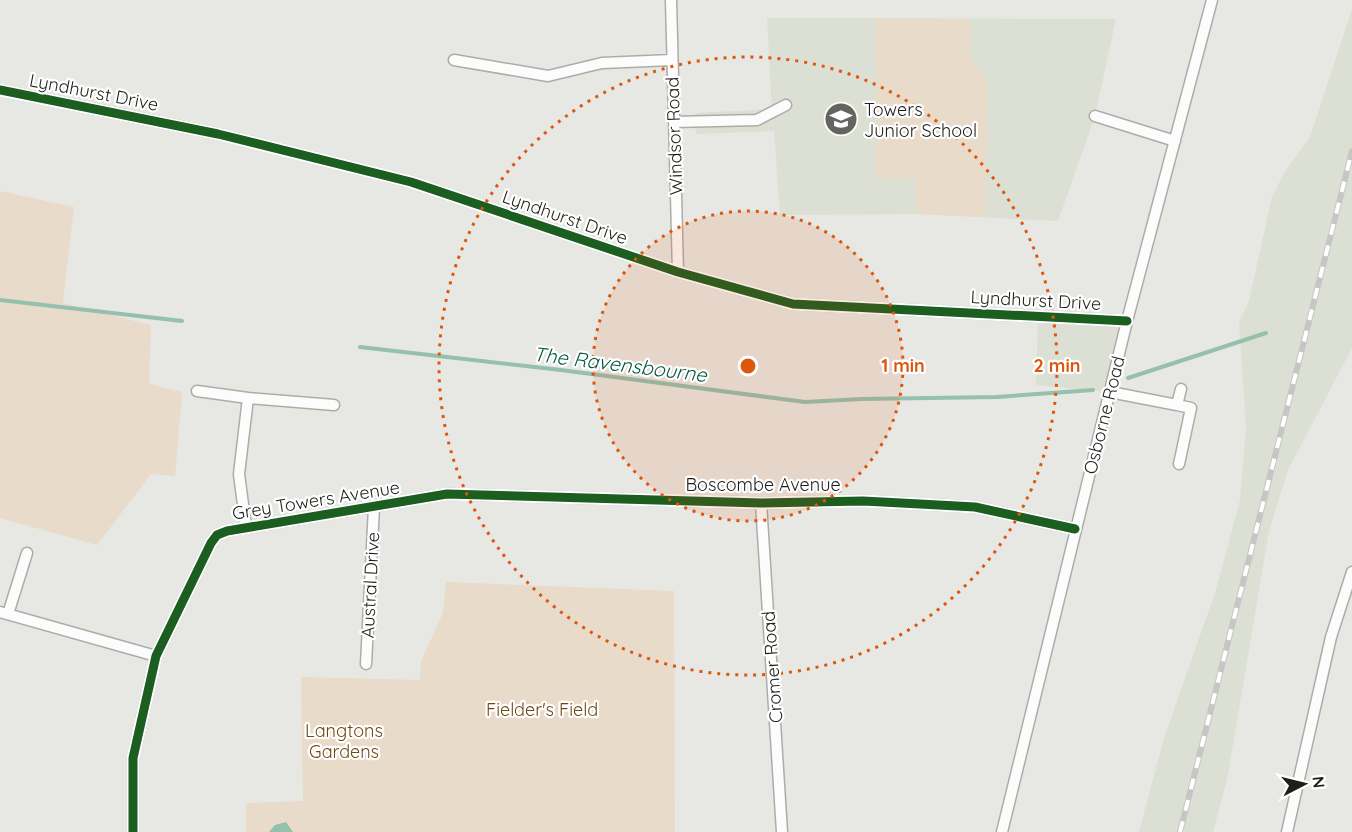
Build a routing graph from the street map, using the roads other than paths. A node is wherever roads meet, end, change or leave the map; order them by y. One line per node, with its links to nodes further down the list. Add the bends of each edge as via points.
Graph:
1 (671, 0): 4 (street, Windsor Road)
2 (1212, 0): 9 (street, Osborne Road)
3 (454, 60): 4 (street, via 548,76 602,63)
4 (672, 60): 8 (street, Windsor Road)
5 (0, 90): 10 (street, Lyndhurst Drive, via 218,134 411,182)
6 (786, 105): 8 (street, via 757,120)
7 (1095, 116): 9 (street)
8 (674, 122): 10 (street, Windsor Road)
9 (1174, 141): 11 (street, Osborne Road)
10 (678, 272): 11 (street, Lyndhurst Drive, via 793,304)
11 (1127, 321): 14 (street, Osborne Road)
12 (1181, 389): 17 (street)
13 (197, 391): 15 (street)
14 (1110, 392): 17 (street); 23 (street, Osborne Road)
15 (248, 398): 16 (street); 22 (street, via 239,474)
16 (334, 405)
17 (1177, 405): 18 (street, via 1191,408)
18 (1179, 464)
19 (447, 494): 20 (street, Boscombe Avenue); 21 (street, Grey Towers Avenue)
20 (761, 503): 23 (street, Boscombe Avenue, via 862,501 975,507); 30 (street, Cromer Road)
21 (374, 507): 22 (street, Grey Towers Avenue); 28 (street, Austral Drive)
22 (246, 527): 27 (street, Grey Towers Avenue, via 217,535 211,543)
23 (1075, 529): 31 (street, Osborne Road)
24 (27, 553): 26 (street)
25 (1352, 572): 32 (street, via 1331,637)
26 (4, 613): 27 (street)
27 (156, 656): 29 (street, Grey Towers Avenue, via 133,758)
28 (366, 664)
29 (133, 832)
30 (782, 832)
31 (1002, 832)
32 (1287, 832)

